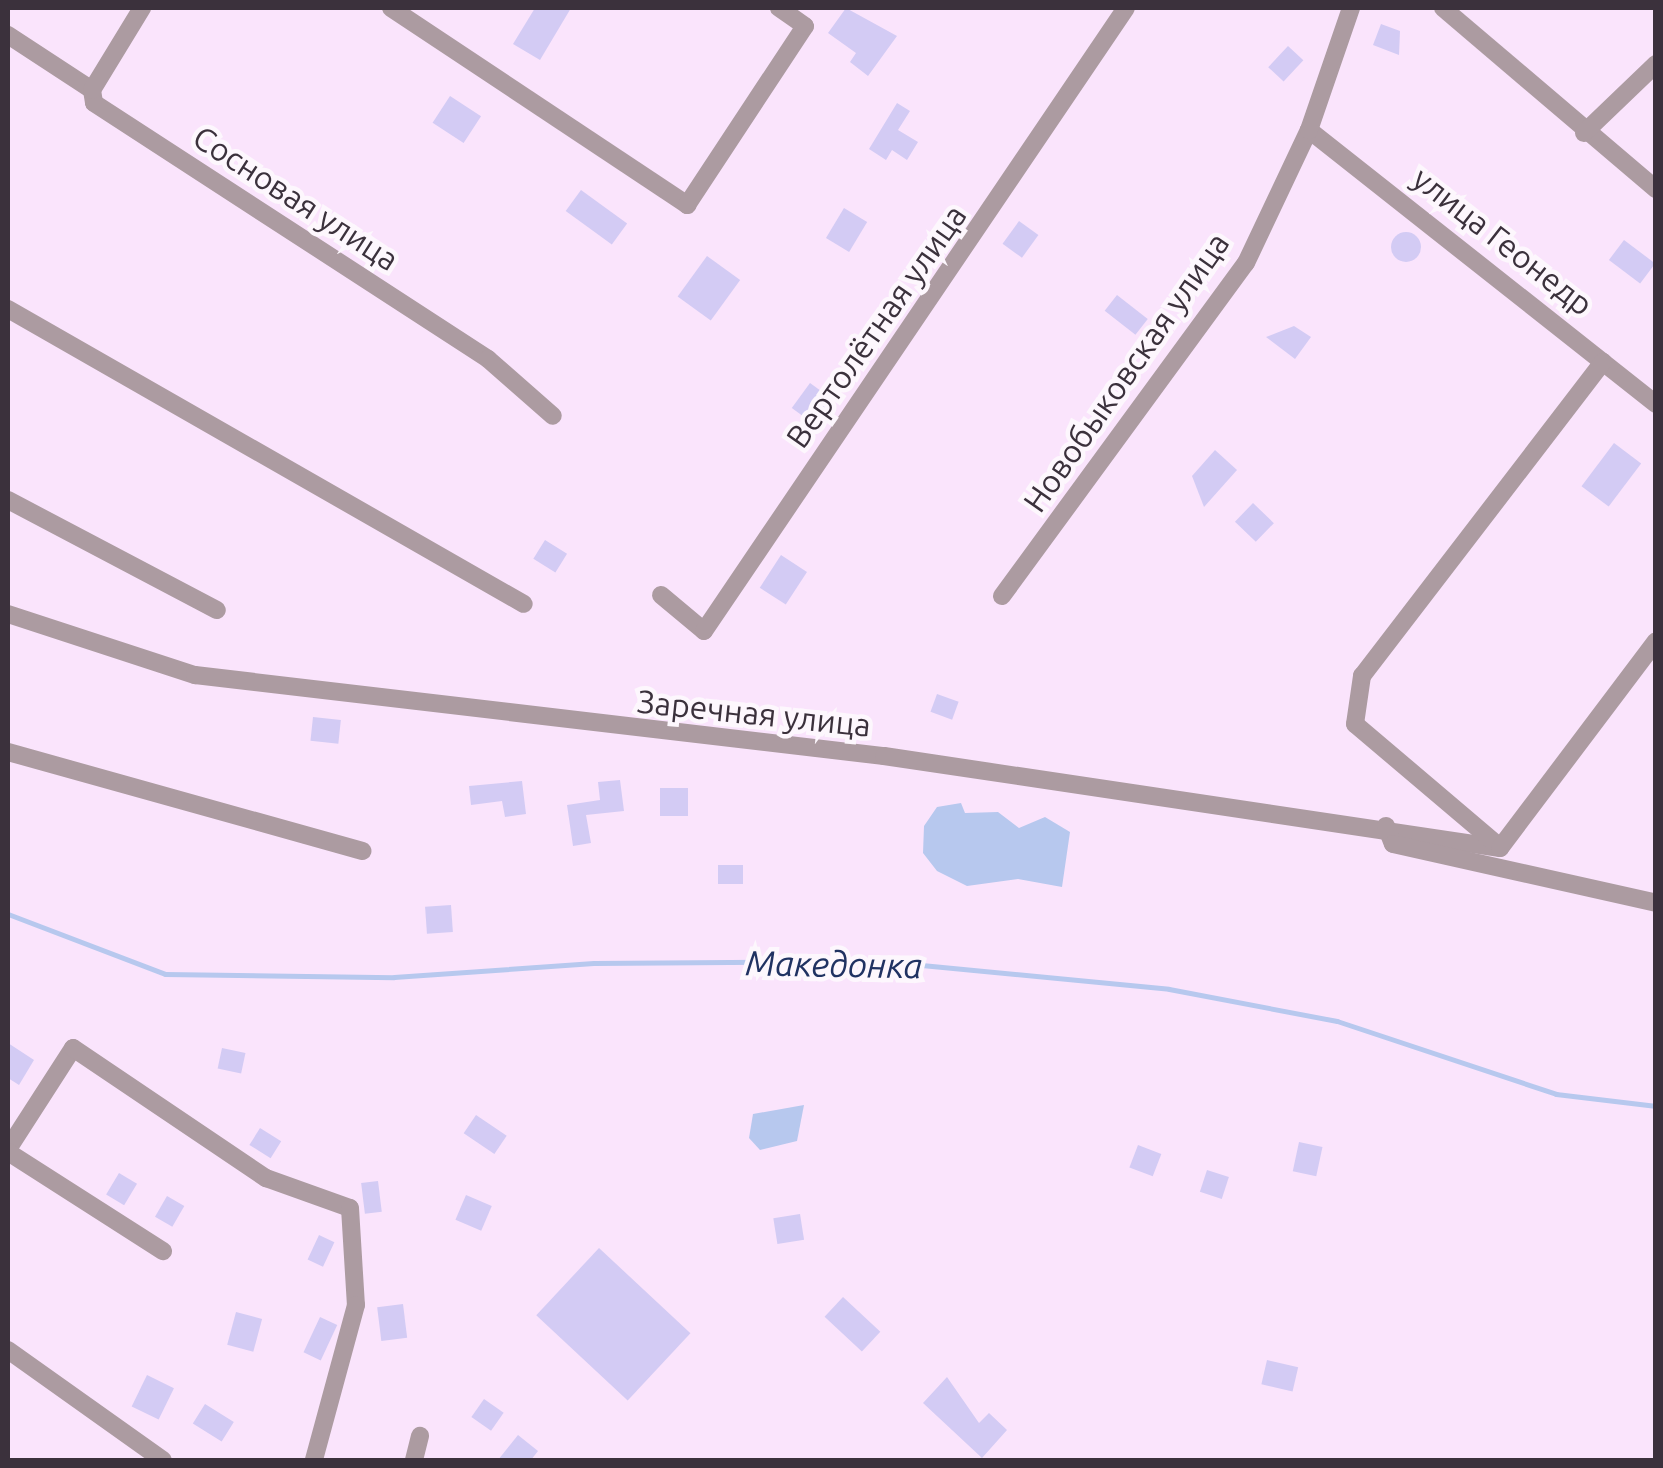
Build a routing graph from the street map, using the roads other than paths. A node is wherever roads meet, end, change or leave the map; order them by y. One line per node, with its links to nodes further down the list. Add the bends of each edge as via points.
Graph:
1 (142, 8): 9 (street)
2 (392, 8): 3 (street, via 686,206 805,26)
3 (779, 8)
4 (1126, 8): 18 (street, Вертолётная улица, via 704,631)
5 (1351, 8): 10 (street, Новобыковская улица)
6 (1443, 8): 11 (street)
7 (8, 35): 9 (street, Сосновая улица)
8 (1656, 64): 11 (street)
9 (92, 90): 16 (street, Сосновая улица, via 94,103 488,359)
10 (1309, 130): 14 (street, улица Геонедр); 19 (street, Новобыковская улица, via 1246,264)
11 (1584, 133): 12 (street)
12 (1656, 189)
13 (8, 308): 20 (street)
14 (1603, 362): 15 (street, улица Геонедр); 26 (street, via 1362,676 1355,724)
15 (1656, 404)
16 (554, 416)
17 (8, 500): 21 (street)
18 (661, 596)
19 (1002, 596)
20 (524, 604)
21 (217, 610)
22 (8, 614): 25 (street, Заречная улица, via 196,675)
23 (1656, 640): 26 (street)
24 (8, 752): 27 (street)
25 (1386, 826): 26 (street, Заречная улица); 28 (street, via 1393,844)
26 (1500, 848)
27 (362, 851)
28 (1656, 903)
29 (8, 1151): 30 (street); 34 (street, via 72,1048 266,1178 350,1208 356,1305)
30 (163, 1251)
31 (8, 1350): 33 (street)
32 (420, 1436): 35 (street)
33 (163, 1460)
34 (314, 1460)
35 (414, 1460)

